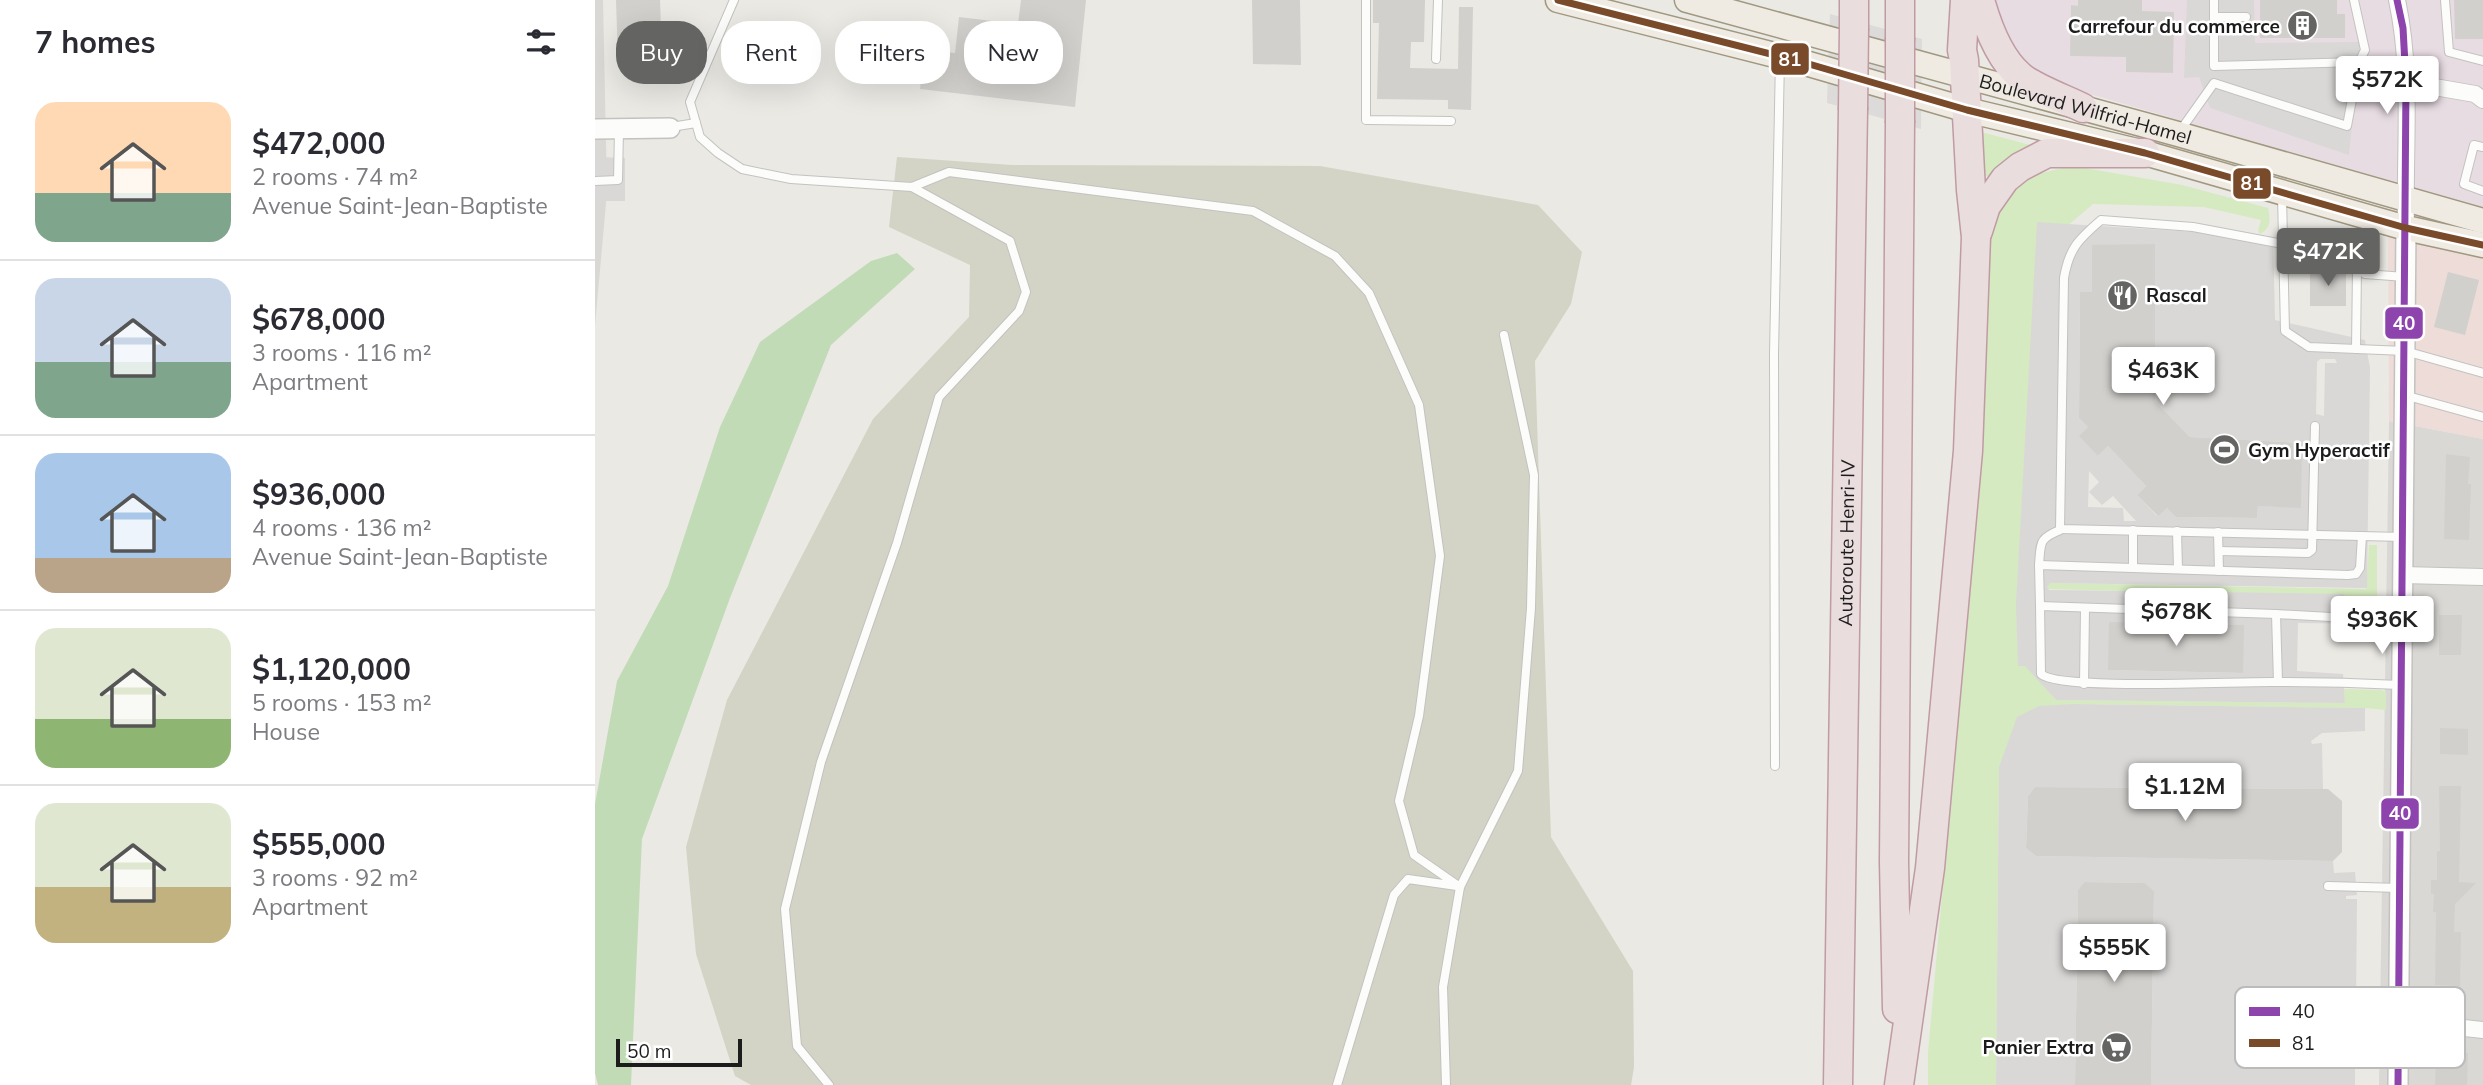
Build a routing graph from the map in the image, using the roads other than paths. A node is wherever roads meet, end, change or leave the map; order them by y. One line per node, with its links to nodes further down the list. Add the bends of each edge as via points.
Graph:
1 (734, 0): 29 (lane, via 690,102)
2 (1366, 0): 28 (lane, via 1366,120)
3 (1438, 0): 17 (lane)
4 (1558, 0): 16 (main road, Boulevard Wilfrid-Hamel)
5 (1687, 0): 21 (main road, Boulevard Wilfrid-Hamel)
6 (1900, 0): 87 (highway, bridge, via 1894,848)
7 (1965, 0): 21 (highway)
8 (1980, 0): 26 (highway, via 1987,24 2021,77)
9 (2214, 0): 14 (lane)
10 (2354, 0): 19 (lane, via 2365,50)
11 (2397, 0): 23 (street)
12 (2445, 0): 18 (lane, via 2449,52)
13 (1854, 14): 86 (highway, Autoroute Henri-IV, bridge)
14 (2214, 17): 15 (lane); 20 (lane)
15 (2246, 17)
16 (1780, 56): 27 (main road, Boulevard Wilfrid-Hamel); 76 (lane)
17 (1436, 59)
18 (2483, 61)
19 (2359, 62): 20 (lane); 22 (lane)
20 (2214, 66): 24 (lane)
21 (1965, 75): 26 (main road, Boulevard Wilfrid-Hamel); 27 (highway)
22 (2354, 81): 23 (lane); 24 (lane, via 2347,126)
23 (2406, 82): 25 (street, via 2475,94); 40 (street)
24 (2214, 83): 33 (lane)
25 (2483, 100)
26 (2083, 108): 33 (main road, Boulevard Wilfrid-Hamel)
27 (1967, 110): 35 (main road, Boulevard Wilfrid-Hamel); 43 (highway)
28 (1451, 121)
29 (696, 123): 31 (lane); 37 (lane, via 700,137 742,169 791,179)
30 (619, 128): 31 (street); 32 (street); 36 (lane, via 618,180)
31 (670, 128)
32 (595, 129)
33 (2178, 134): 40 (main road, Boulevard Wilfrid-Hamel)
34 (2483, 147): 38 (lane, via 2474,145 2464,184)
35 (2145, 153): 39 (main road, Boulevard Wilfrid-Hamel); 43 (highway, via 2047,153 2005,179 1986,206)
36 (595, 180)
37 (912, 187): 78 (lane, via 949,173 1253,211 1335,256 1369,293 1419,405 1440,556 1419,716 1399,801 1414,855); 83 (lane, via 1010,241 1026,292 1019,311 939,397 897,543 821,762 785,909 797,1046)
38 (2483, 191)
39 (2282, 192): 42 (main road, Boulevard Wilfrid-Hamel); 44 (lane)
40 (2405, 199): 41 (main road, Boulevard Wilfrid-Hamel); 42 (street)
41 (2483, 222)
42 (2406, 228): 45 (main road, Boulevard Wilfrid-Hamel); 47 (street)
43 (1976, 237): 87 (highway, via 1968,439 1944,726 1930,868)
44 (2283, 244): 46 (lane, via 2347,260); 49 (lane, via 2285,331 2309,347); 55 (lane, via 2193,227 2101,220 2078,239 2064,278)
45 (2483, 245)
46 (2357, 268): 47 (lane, via 2365,274); 49 (lane)
47 (2405, 276): 50 (street)
48 (1504, 335): 78 (lane, via 1534,475 1530,621 1518,771)
49 (2356, 349): 50 (lane)
50 (2405, 352): 51 (lane); 52 (street)
51 (2483, 373)
52 (2404, 395): 53 (lane); 61 (street)
53 (2483, 417)
54 (2315, 426): 59 (lane)
55 (2060, 530): 56 (lane); 63 (lane, via 2042,540)
56 (2133, 530): 57 (lane); 64 (lane)
57 (2177, 531): 58 (lane); 65 (lane)
58 (2218, 532): 59 (lane); 62 (lane)
59 (2314, 534): 60 (lane); 62 (lane, via 2308,553)
60 (2361, 536): 61 (lane); 66 (lane, via 2356,574)
61 (2403, 537): 67 (street)
62 (2218, 551): 66 (lane)
63 (2039, 565): 64 (lane); 69 (lane)
64 (2133, 568): 65 (lane)
65 (2178, 569): 66 (lane)
66 (2219, 571)
67 (2402, 575): 68 (street); 72 (street)
68 (2483, 578)
69 (2041, 606): 70 (lane); 74 (lane, via 2041,674 2051,680)
70 (2085, 608): 71 (lane); 74 (lane)
71 (2277, 614): 72 (lane); 73 (lane)
72 (2402, 621): 75 (street)
73 (2278, 681): 74 (lane); 75 (lane)
74 (2084, 684)
75 (2402, 685): 79 (street)
76 (1775, 766)
77 (2328, 886): 79 (lane)
78 (1460, 887): 84 (lane, via 1408,879 1394,895); 85 (lane, via 1443,986)
79 (2400, 888): 80 (street)
80 (2400, 987)
81 (2465, 1028): 82 (street)
82 (2483, 1030)
83 (829, 1085)
84 (1336, 1085)
85 (1446, 1085)
86 (1838, 1085)
87 (1899, 1085)

